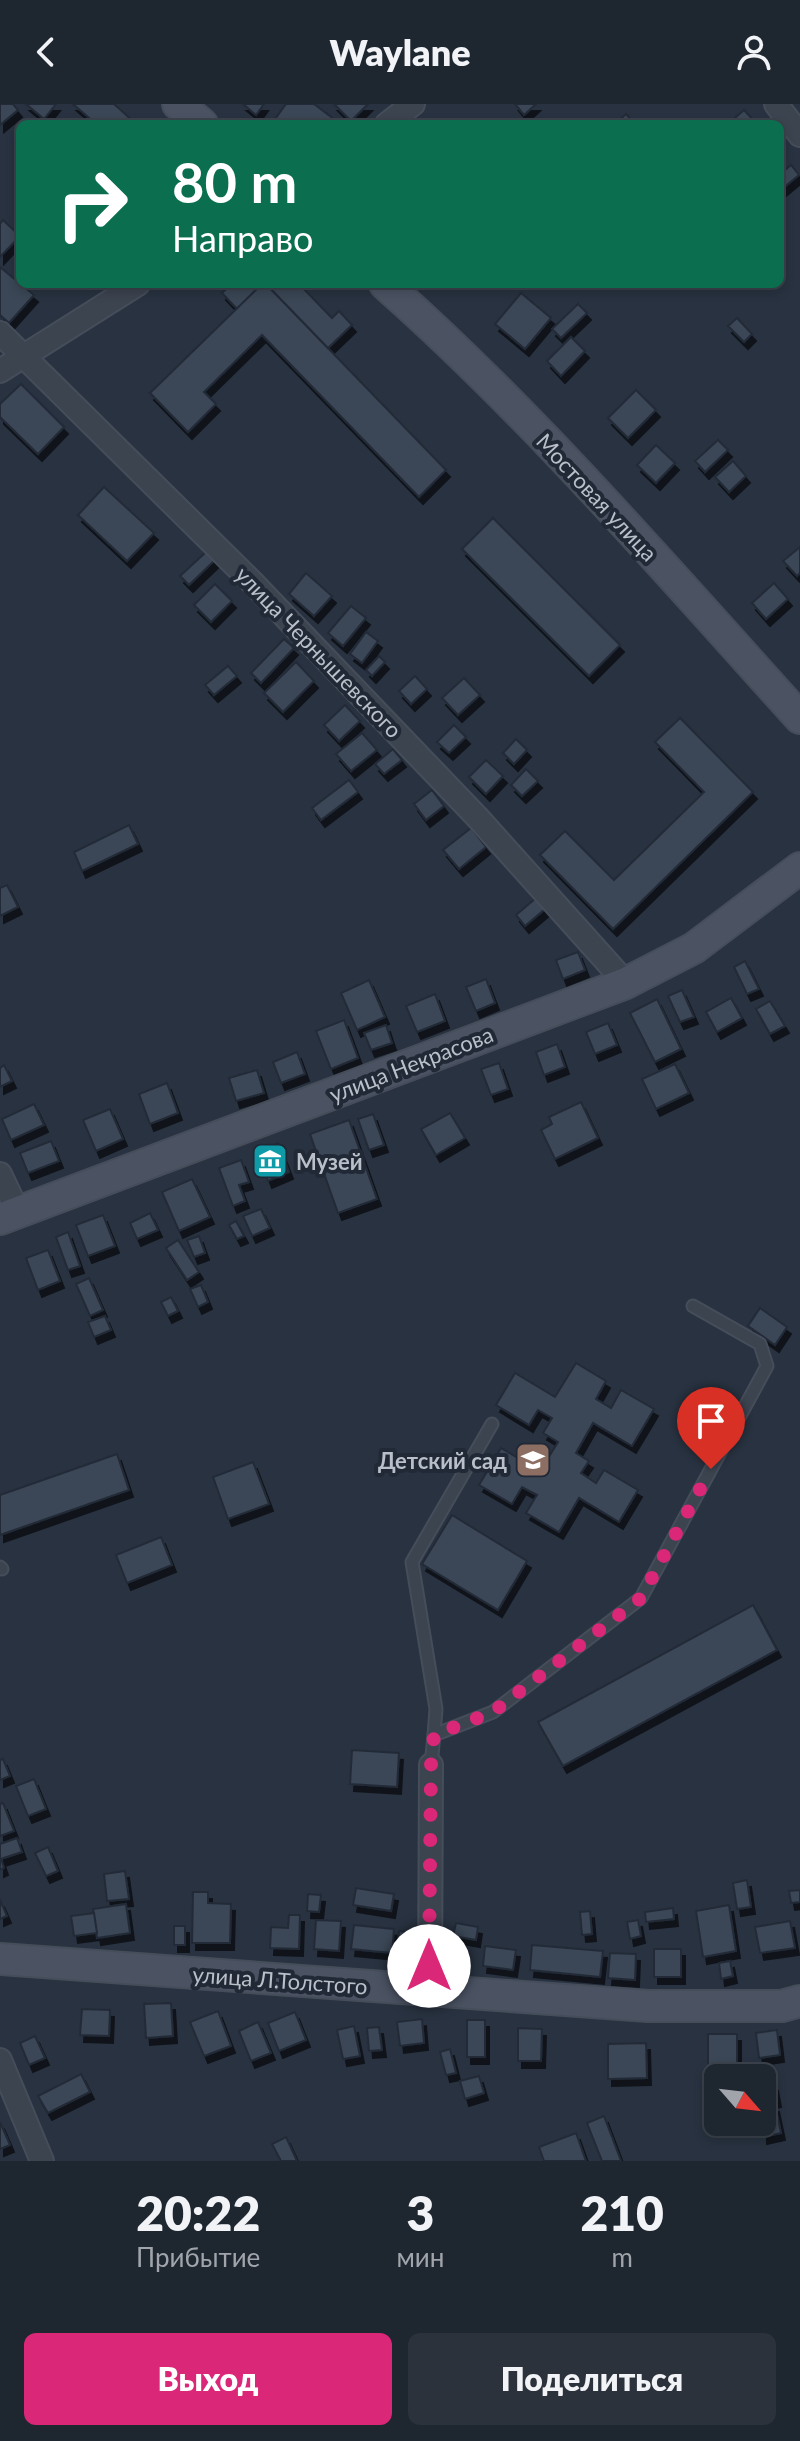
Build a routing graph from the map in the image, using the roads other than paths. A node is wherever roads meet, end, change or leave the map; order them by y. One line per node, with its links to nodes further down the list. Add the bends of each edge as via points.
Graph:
1 (178, 104): 4 (street)
2 (413, 104): 5 (street)
3 (776, 104): 6 (street)
4 (197, 120)
5 (392, 120)
6 (800, 135)
7 (132, 288): 10 (street)
8 (390, 288): 12 (street, Мостовая улица, via 452,343)
9 (0, 333): 10 (street, улица Чернышевского)
10 (23, 356): 11 (street); 14 (street, улица Чернышевского, via 263,593 478,818)
11 (0, 371)
12 (800, 718)
13 (800, 868): 14 (street, улица Некрасова, via 694,948)
14 (626, 983): 16 (street, улица Некрасова)
15 (0, 1174): 16 (street)
16 (9, 1216)
17 (693, 1306): 19 (lane, via 760,1344 767,1366 641,1598 493,1712)
18 (492, 1424): 19 (lane, via 412,1562 436,1709)
19 (434, 1735): 20 (lane)
20 (431, 1765): 22 (street)
21 (0, 1959): 22 (street, улица Л.Толстого)
22 (430, 1991): 23 (street, улица Л.Толстого, via 648,2006 782,2006)
23 (800, 2001)
24 (0, 2060): 25 (street)
25 (42, 2161)

